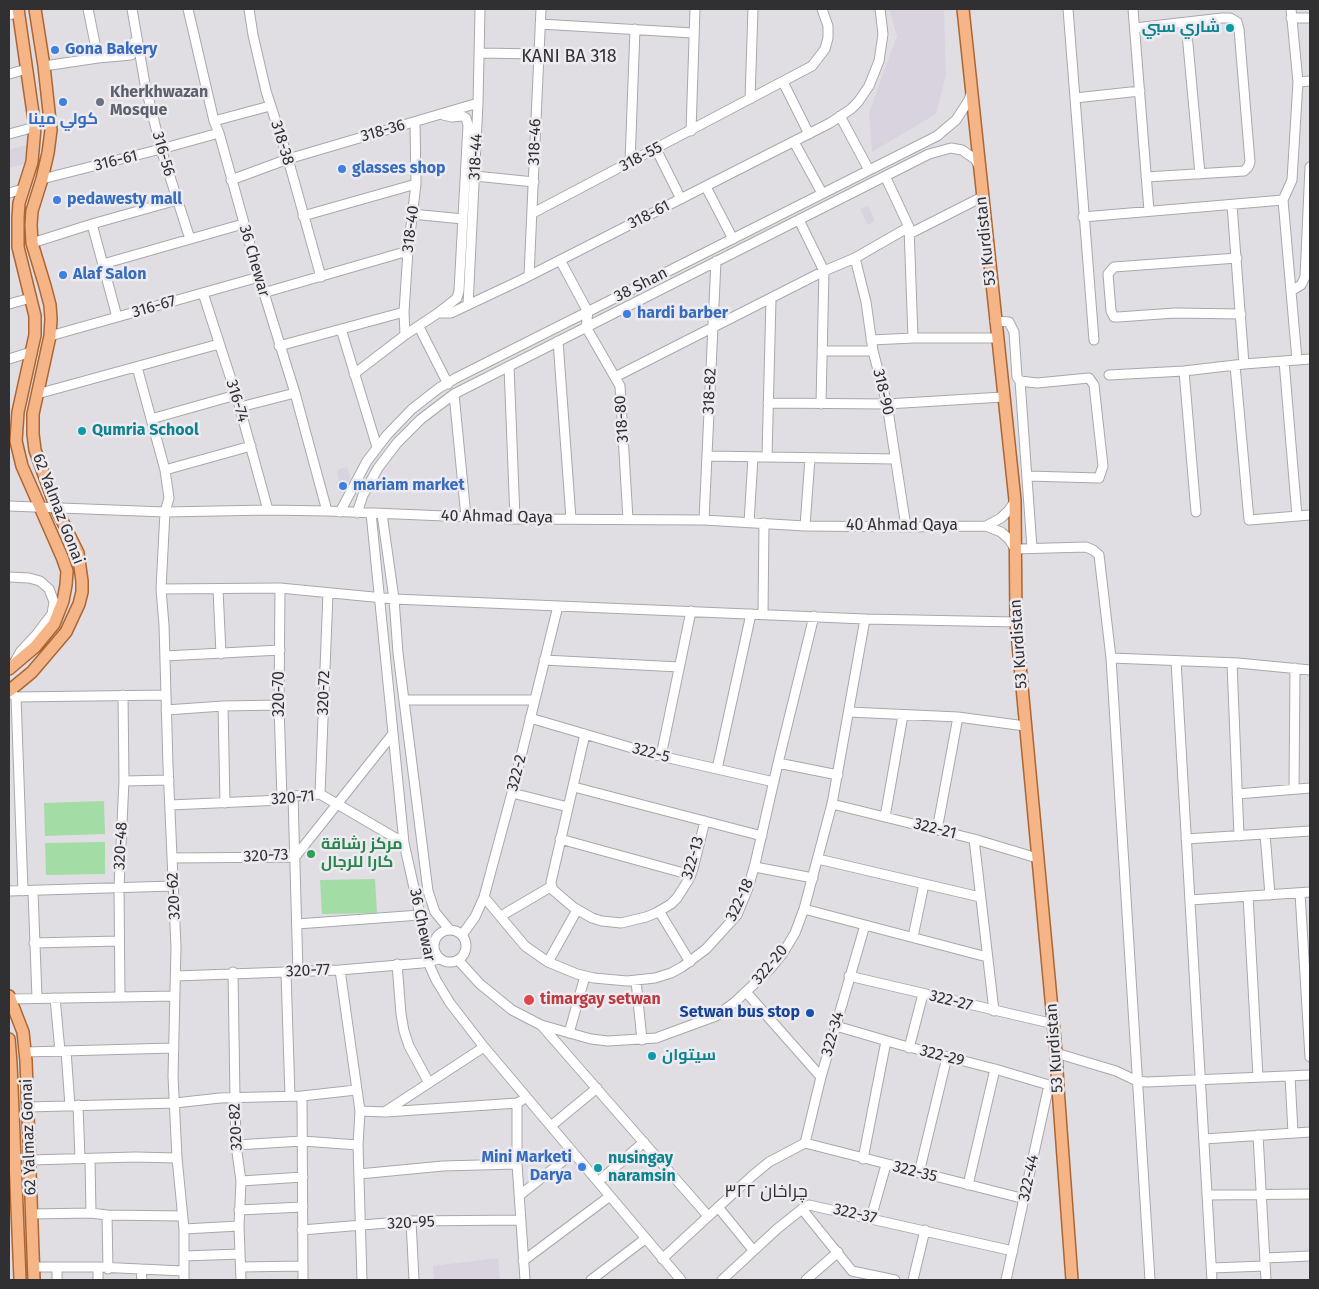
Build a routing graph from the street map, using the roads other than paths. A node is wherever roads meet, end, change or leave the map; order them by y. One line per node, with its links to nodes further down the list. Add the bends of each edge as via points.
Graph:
1 (35, 9): 27 (main road, 62 Yalmaz Gonai)
2 (88, 9): 26 (street)
3 (127, 9): 26 (street, via 134,52)
4 (132, 9): 51 (street, 316-56)
5 (188, 9): 43 (street, 36 Chewar)
6 (249, 9): 39 (street, 318-38, via 252,35)
7 (480, 9): 24 (street, 318-44)
8 (541, 9): 20 (street, 318-46)
9 (695, 9): 23 (street)
10 (753, 9): 36 (street)
11 (822, 9): 31 (street, 318-55, via 829,32 825,49 812,66)
12 (880, 9): 42 (street, 318-61, via 883,34 874,77 858,102)
13 (963, 9): 34 (main road, 53 Kurdistan)
14 (1068, 9): 35 (street)
15 (1133, 9): 21 (street)
16 (15, 12): 28 (main road, 62 Yalmaz Gonai)
17 (1291, 13): 18 (street); 32 (street)
18 (1306, 15)
19 (1186, 23): 21 (street); 58 (street); 58 (street, via 1230,18 1237,22 1239,29 1250,162 1244,171)
20 (540, 24): 22 (street); 25 (street, 318-46)
21 (1135, 28): 33 (street)
22 (635, 29): 23 (street); 54 (street)
23 (693, 33): 46 (street)
24 (480, 53): 25 (street); 37 (street, 318-44)
25 (538, 54): 64 (street, 318-46)
26 (98, 58): 27 (street)
27 (44, 66): 38 (main road, 62 Yalmaz Gonai)
28 (27, 69): 29 (street); 40 (main road, 62 Yalmaz Gonai)
29 (9, 74)
30 (1310, 81): 32 (street)
31 (783, 82): 36 (street, 318-55); 49 (street)
32 (1298, 82): 73 (street, via 1292,180)
33 (1140, 91): 35 (street); 61 (street)
34 (971, 92): 55 (main road, 53 Kurdistan); 57 (street, 38 Shan, via 960,114 937,136)
35 (1075, 98): 79 (street)
36 (750, 99): 46 (street, 318-55)
37 (478, 104): 41 (street, 318-36); 59 (street, 318-44)
38 (49, 106): 40 (main road); 62 (main road, 62 Yalmaz Gonai, via 51,130)
39 (270, 106): 43 (street); 53 (street, 318-38)
40 (32, 108): 45 (main road, 62 Yalmaz Gonai)
41 (440, 115): 44 (street, 318-36); 80 (street, via 462,116 468,125)
42 (840, 116): 49 (street, 318-61); 57 (street)
43 (214, 121): 47 (street, 36 Chewar)
44 (415, 122): 53 (street, 318-36); 65 (street, 318-40)
45 (35, 127): 48 (street); 67 (main road, 62 Yalmaz Gonai, via 32,162)
46 (691, 131): 52 (street, 318-55)
47 (219, 132): 51 (street, 316-61); 63 (street, 36 Chewar)
48 (9, 134)
49 (809, 134): 50 (street, 318-61)
50 (794, 142): 66 (street, 318-61); 69 (street)
51 (161, 149): 62 (street, 316-61); 72 (street, 316-56)
52 (656, 149): 54 (street, 318-55); 71 (street)
53 (288, 160): 63 (street, 318-36); 78 (street, 318-38)
54 (630, 162): 76 (street, 318-55)
55 (979, 166): 60 (street, 38 Shan, via 966,152 951,148 929,154); 70 (main road, 53 Kurdistan)
56 (1310, 167): 99 (street, via 1305,278 1302,285)
57 (868, 170): 69 (street, 38 Shan)
58 (1200, 174): 61 (street)
59 (474, 176): 64 (street); 105 (street, 318-44)
60 (885, 176): 81 (street, 38 Shan); 84 (street)
61 (1146, 177): 75 (street)
62 (42, 179): 87 (main road, 62 Yalmaz Gonai, via 32,210)
63 (231, 180): 83 (street, 36 Chewar)
64 (534, 182): 76 (street, 318-46)
65 (416, 184): 77 (street, 318-40); 78 (street)
66 (706, 186): 71 (street, 318-61); 86 (street)
67 (24, 189): 68 (street); 88 (main road, 62 Yalmaz Gonai)
68 (9, 193)
69 (822, 193): 86 (street, 38 Shan)
70 (982, 198): 84 (street); 111 (main road, 53 Kurdistan)
71 (681, 199): 92 (street, 318-61)
72 (178, 200): 82 (street); 85 (street, 316-56)
73 (1283, 200): 74 (street); 99 (street)
74 (1232, 205): 75 (street); 91 (street)
75 (1149, 211): 79 (street)
76 (533, 213): 96 (street, 318-46)
77 (412, 214): 80 (street); 89 (street, 318-40)
78 (303, 216): 98 (street, 318-38)
79 (1083, 217): 121 (street)
80 (463, 219): 108 (street, via 459,291 457,298)
81 (799, 220): 93 (street, 38 Shan); 95 (street)
82 (92, 224): 87 (street); 94 (street)
83 (244, 224): 85 (street); 97 (street, 36 Chewar)
84 (909, 231): 90 (street); 118 (street)
85 (190, 239): 94 (street)
86 (733, 239): 107 (street, 38 Shan)
87 (32, 243): 117 (main road, 62 Yalmaz Gonai, via 50,305)
88 (14, 248): 102 (main road, 62 Yalmaz Gonai)
89 (408, 251): 98 (street); 106 (street, 318-40)
90 (855, 258): 95 (street); 120 (street, 318-90)
91 (1237, 258): 109 (street); 109 (street, via 1114,267 1108,274 1114,317 1175,313)
92 (560, 260): 96 (street, 318-61); 107 (street)
93 (716, 261): 113 (street, 38 Shan); 115 (street, 318-82)
94 (103, 264): 110 (street)
95 (824, 272): 103 (street); 125 (street)
96 (529, 276): 105 (street, 318-61)
97 (258, 277): 100 (street, 316-67); 101 (street, 36 Chewar)
98 (321, 277): 101 (street)
99 (1291, 290): 130 (street)
100 (203, 293): 110 (street, 316-67); 123 (street, 316-74)
101 (264, 294): 124 (street, 36 Chewar)
102 (31, 298): 104 (street); 127 (main road, 62 Yalmaz Gonai, via 36,316)
103 (771, 299): 115 (street); 146 (street)
104 (9, 304)
105 (468, 305): 108 (street, 318-61, via 451,313)
106 (404, 312): 114 (street); 116 (street, 318-40)
107 (588, 312): 113 (street); 140 (street, 38 Shan)
108 (438, 313): 112 (street, 318-61)
109 (1241, 314): 132 (street)
110 (117, 317): 117 (street, 316-67)
111 (995, 321): 119 (main road, 53 Kurdistan); 139 (street, via 1009,322 1014,332)
112 (419, 327): 116 (street, 318-61); 140 (street)
113 (586, 327): 122 (street, 38 Shan); 138 (street, 318-80)
114 (341, 329): 124 (street); 136 (street)
115 (713, 329): 138 (street); 154 (street, 318-82)
116 (405, 335): 136 (street, 318-61)
117 (50, 336): 142 (main road, 62 Yalmaz Gonai)
118 (913, 338): 119 (street); 120 (street)
119 (997, 338): 145 (main road, 53 Kurdistan)
120 (871, 340): 126 (street, 318-90)
121 (1094, 340)
122 (558, 341): 133 (street, 38 Shan); 177 (street)
123 (219, 344): 134 (street); 144 (street, 316-74)
124 (279, 346): 141 (street, 36 Chewar)
125 (822, 351): 126 (street); 147 (street)
126 (873, 351): 148 (street, 318-90)
127 (31, 352): 128 (street); 151 (main road, 62 Yalmaz Gonai)
128 (9, 359)
129 (1310, 359): 130 (street)
130 (1297, 360): 131 (street)
131 (1284, 361): 132 (street); 174 (street)
132 (1240, 365): 135 (street); 174 (street, via 1249,520)
133 (509, 366): 143 (street, 38 Shan); 176 (street)
134 (137, 367): 142 (street); 150 (street, 320-62)
135 (1184, 371): 137 (street); 170 (street)
136 (354, 374): 153 (street)
137 (1109, 375)
138 (615, 377): 178 (street, 318-80, via 621,396)
139 (1020, 381): 160 (street); 160 (street, via 1037,383 1089,378 1094,385 1103,466 1098,478)
140 (448, 384): 153 (street, 38 Shan, via 412,409)
141 (295, 392): 149 (street); 166 (street, 36 Chewar)
142 (37, 394): 164 (main road, 62 Yalmaz Gonai, via 32,434)
143 (454, 394): 169 (street, 38 Shan, via 421,419 397,443 378,468); 175 (street)
144 (236, 395): 149 (street, 316-74); 150 (street)
145 (1004, 397): 148 (street); 161 (main road, 53 Kurdistan)
146 (768, 402): 147 (street); 156 (street)
147 (821, 404): 148 (street)
148 (887, 404): 158 (street, 318-90)
149 (240, 407): 152 (street, 316-74)
150 (151, 419): 159 (street, 320-62)
151 (12, 441): 163 (main road, 62 Yalmaz Gonai)
152 (251, 446): 159 (street); 165 (street, 316-74)
153 (377, 448): 168 (street, 38 Shan)
154 (707, 456): 155 (street); 179 (street, 318-82)
155 (753, 457): 156 (street); 180 (street)
156 (767, 457): 157 (street)
157 (810, 458): 158 (street); 182 (street)
158 (895, 459): 184 (street, 318-90)
159 (165, 470): 167 (street, 320-62, via 170,501)
160 (1027, 476): 185 (street)
161 (1015, 500): 183 (street, via 1001,518); 186 (main road, 53 Kurdistan)
162 (9, 506): 163 (street, 40 Ahmad Qaya)
163 (40, 508): 164 (street, 40 Ahmad Qaya); 208 (main road, 62 Yalmaz Gonai, via 67,571 63,601 54,624 35,647)
164 (56, 508): 167 (street, 40 Ahmad Qaya); 212 (main road, 62 Yalmaz Gonai, via 78,553 82,581 79,604 66,632)
165 (268, 510): 166 (street, 40 Ahmad Qaya); 167 (street, 40 Ahmad Qaya)
166 (327, 511): 168 (street, 40 Ahmad Qaya)
167 (165, 512): 189 (street, 320-62)
168 (340, 512): 169 (street, 40 Ahmad Qaya)
169 (357, 512): 171 (street, 40 Ahmad Qaya)
170 (1196, 512)
171 (371, 513): 172 (street, 40 Ahmad Qaya); 192 (street, 36 Chewar)
172 (382, 514): 175 (street, 40 Ahmad Qaya); 193 (street)
173 (1310, 515): 174 (street)
174 (1297, 516)
175 (466, 517): 176 (street, 40 Ahmad Qaya)
176 (514, 519): 177 (street, 40 Ahmad Qaya)
177 (571, 519): 178 (street, 40 Ahmad Qaya)
178 (628, 519): 179 (street, 40 Ahmad Qaya)
179 (704, 520): 180 (street, 40 Ahmad Qaya)
180 (749, 523): 181 (street, 40 Ahmad Qaya)
181 (764, 523): 182 (street, 40 Ahmad Qaya); 197 (street)
182 (804, 526): 184 (street, 40 Ahmad Qaya)
183 (986, 526): 184 (street, 40 Ahmad Qaya); 186 (street, via 1005,536)
184 (906, 527)
185 (1032, 548): 186 (street); 204 (street, via 1086,547 1099,556)
186 (1015, 549): 200 (main road, 53 Kurdistan)
187 (9, 577): 208 (street, via 40,582 49,589 54,602 52,614)
188 (280, 588): 190 (street); 191 (street); 201 (street, 320-70)
189 (161, 589): 190 (street); 203 (street, 320-62)
190 (218, 589): 202 (street)
191 (328, 593): 192 (street); 238 (street, 320-72)
192 (380, 598): 193 (street); 225 (street, 36 Chewar)
193 (394, 599): 194 (street); 215 (street)
194 (558, 606): 195 (street); 205 (street, 322-2)
195 (692, 611): 196 (street); 209 (street)
196 (751, 614): 197 (street); 229 (street)
197 (763, 614): 198 (street)
198 (814, 616): 199 (street); 228 (street, 322-18)
199 (865, 619): 200 (street); 220 (street, 322-20)
200 (1016, 622): 224 (main road, 53 Kurdistan)
201 (280, 650): 202 (street); 217 (street, 320-70)
202 (221, 654): 203 (street)
203 (165, 656): 214 (street, 320-62)
204 (1111, 658): 206 (street); 337 (street)
205 (544, 660): 209 (street); 216 (street, 322-2)
206 (1176, 661): 207 (street); 256 (street)
207 (1232, 663): 210 (street); 239 (street)
208 (10, 667)
209 (679, 667): 227 (street)
210 (1295, 668): 211 (street); 236 (street)
211 (1310, 670)
212 (11, 693): 213 (street); 270 (street)
213 (123, 695): 214 (street); 232 (street, 320-48)
214 (166, 695): 219 (street, 320-62)
215 (404, 700): 216 (street); 285 (street, via 428,891 435,912)
216 (534, 700): 223 (street, 322-2)
217 (279, 705): 218 (street); 241 (street, 320-70)
218 (223, 706): 219 (street); 242 (street)
219 (166, 710): 231 (street, 320-62)
220 (849, 712): 221 (street); 230 (street, 322-20)
221 (903, 714): 222 (street); 247 (street)
222 (958, 717): 224 (street); 249 (street)
223 (530, 718): 226 (street, 322-5); 237 (street, 322-2)
224 (1025, 726): 260 (main road, 53 Kurdistan)
225 (392, 734): 243 (street, 320-73); 257 (street, 36 Chewar)
226 (586, 734): 227 (street, 322-5); 234 (street)
227 (661, 756): 229 (street, 322-5)
228 (778, 764): 230 (street); 233 (street, 322-18)
229 (717, 769): 233 (street, 322-5)
230 (838, 775): 244 (street, 322-20)
231 (169, 780): 232 (street); 245 (street, 320-62)
232 (124, 781): 268 (street, 320-48)
233 (774, 782): 252 (street, 322-18)
234 (574, 787): 246 (street); 248 (street)
235 (1310, 788): 236 (street)
236 (1294, 789): 239 (street)
237 (512, 793): 246 (street); 275 (street, 322-2)
238 (320, 794): 240 (street, 320-71); 243 (street, 320-71)
239 (1237, 794): 253 (street)
240 (293, 796): 241 (street, 320-71); 258 (street)
241 (282, 800): 242 (street, 320-71)
242 (225, 803): 245 (street, 320-71)
243 (337, 803): 257 (street, 320-71); 258 (street, 320-73)
244 (832, 804): 247 (street, 322-21); 261 (street, 322-20)
245 (170, 805): 259 (street, 320-62)
246 (568, 807): 254 (street)
247 (885, 817): 249 (street, 322-21)
248 (705, 822): 252 (street); 263 (street, 322-13)
249 (937, 830): 255 (street, 322-21)
250 (1310, 831): 251 (street)
251 (1265, 834): 253 (street); 273 (street)
252 (762, 836): 262 (street, 322-18)
253 (1239, 836): 256 (street)
254 (560, 839): 263 (street); 267 (street)
255 (974, 839): 260 (street, 322-21); 276 (street)
256 (1186, 839): 277 (street)
257 (404, 843): 281 (street, 36 Chewar)
258 (295, 857): 259 (street, 320-73); 283 (street)
259 (172, 858): 266 (street, 320-62)
260 (1037, 858): 317 (main road, 53 Kurdistan)
261 (818, 859): 264 (street, 322-20); 265 (street)
262 (754, 867): 264 (street); 297 (street, 322-18, via 737,915 719,937)
263 (691, 875): 280 (street, 322-13, via 677,898)
264 (813, 878): 278 (street, 322-20)
265 (924, 884): 276 (street); 287 (street)
266 (174, 886): 268 (street); 303 (street, 320-62)
267 (552, 886): 279 (street, 322-13); 282 (street)
268 (119, 887): 270 (street); 289 (street, 320-48)
269 (9, 891): 270 (street)
270 (28, 891): 290 (street)
271 (1310, 892): 272 (street)
272 (1300, 893): 273 (street); 314 (street)
273 (1270, 895): 274 (street)
274 (1248, 896): 277 (street); 335 (street)
275 (484, 897): 282 (street, 322-18); 286 (street, 322-2)
276 (980, 897): 292 (street)
277 (1190, 900): 336 (street)
278 (804, 909): 284 (street); 307 (street, 322-20, via 795,934 783,953)
279 (577, 910): 280 (street, 322-13, via 602,921 621,923); 296 (street)
280 (660, 911): 297 (street)
281 (420, 916): 283 (street); 288 (street, 36 Chewar)
282 (501, 916): 296 (street, 322-18, via 525,946)
283 (297, 924): 301 (street)
284 (864, 925): 287 (street); 305 (street, 322-34)
285 (449, 929): 286 (street); 291 (street, via 438,933)
286 (462, 935): 294 (street, via 466,948)
287 (913, 937): 292 (street)
288 (424, 938): 291 (street); 295 (street, 36 Chewar)
289 (119, 941): 290 (street); 310 (street, 320-48)
290 (34, 944): 312 (street)
291 (433, 949): 293 (street)
292 (987, 956): 315 (street)
293 (440, 959): 294 (street); 295 (street, 320-77)
294 (458, 960): 316 (street, 322-20, via 498,1000)
295 (428, 962): 298 (street, 320-77); 323 (street, 36 Chewar, via 450,1003)
296 (548, 962): 304 (street, 322-18)
297 (690, 962): 306 (street, 322-18, via 671,973)
298 (397, 964): 299 (street, 320-77); 338 (street, via 404,1031)
299 (340, 970): 301 (street, 320-77); 341 (street)
300 (233, 972): 302 (street, 320-77); 303 (street, 320-77); 344 (street, 320-82)
301 (298, 972): 302 (street, 320-77)
302 (286, 973): 342 (street)
303 (176, 976): 309 (street, 320-62)
304 (584, 976): 306 (street, 322-18); 319 (street)
305 (849, 976): 308 (street, 322-27); 318 (street, 322-34)
306 (636, 981): 321 (street)
307 (746, 992): 321 (street, 322-20, via 716,1016 673,1033); 334 (street)
308 (923, 994): 315 (street, 322-27); 325 (street)
309 (175, 996): 310 (street); 324 (street, 320-62)
310 (120, 997): 313 (street)
311 (9, 998): 312 (street); 327 (main road, 62 Yalmaz Gonai, via 23,1032)
312 (37, 998): 313 (street)
313 (55, 998): 326 (street)
314 (1309, 1006): 330 (street)
315 (994, 1012): 317 (street, 322-27)
316 (541, 1024): 319 (street, 322-20); 340 (street)
317 (1054, 1024): 328 (main road, 53 Kurdistan)
318 (836, 1026): 322 (street, 322-29); 334 (street, 322-34)
319 (569, 1034): 321 (street, 322-20, via 608,1041)
320 (9, 1040): 345 (main road, 62 Yalmaz Gonai)
321 (642, 1040)
322 (886, 1042): 325 (street, 322-29); 369 (street)
323 (484, 1046): 338 (street); 346 (street, 36 Chewar)
324 (174, 1048): 326 (street); 347 (street, 320-62)
325 (909, 1048): 329 (street, 322-29)
326 (63, 1051): 327 (street); 349 (street)
327 (25, 1052): 350 (main road, 62 Yalmaz Gonai)
328 (1056, 1053): 337 (street, via 1116,1071); 339 (main road, 53 Kurdistan)
329 (947, 1057): 331 (street, 322-29); 372 (street)
330 (1310, 1057)
331 (995, 1069): 339 (street, 322-29); 377 (street)
332 (1310, 1075): 333 (street)
333 (1290, 1076): 335 (street); 355 (street)
334 (821, 1077): 360 (street, 322-34)
335 (1258, 1078): 336 (street)
336 (1200, 1080): 337 (street); 357 (street)
337 (1137, 1081): 439 (street)
338 (429, 1083): 352 (street)
339 (1053, 1086): 383 (street, 322-44); 438 (main road, 53 Kurdistan)
340 (597, 1088): 353 (street); 359 (street)
341 (356, 1090): 343 (street); 351 (street)
342 (290, 1096): 343 (street); 344 (street)
343 (302, 1096): 358 (street)
344 (235, 1097): 347 (street); 362 (street, 320-82)
345 (11, 1098): 363 (main road, 62 Yalmaz Gonai)
346 (526, 1098): 348 (street); 353 (street, 36 Chewar)
347 (175, 1103): 349 (street); 365 (street, 320-62)
348 (517, 1104): 352 (street); 370 (street)
349 (74, 1106): 350 (street); 366 (street)
350 (28, 1107): 368 (main road, 62 Yalmaz Gonai)
351 (360, 1111): 352 (street); 361 (street)
352 (386, 1112)
353 (551, 1126): 364 (street, 36 Chewar)
354 (1310, 1132): 355 (street)
355 (1293, 1133): 356 (street)
356 (1258, 1135): 357 (street); 381 (street)
357 (1204, 1139): 380 (street)
358 (302, 1141): 361 (street); 362 (street); 374 (street)
359 (644, 1142): 376 (street); 393 (street)
360 (805, 1143): 369 (street, 322-35); 386 (street, via 769,1162)
361 (358, 1145): 373 (street)
362 (236, 1146): 375 (street, 320-82)
363 (12, 1151): 384 (main road, 62 Yalmaz Gonai)
364 (573, 1153): 376 (street, 36 Chewar); 379 (street)
365 (177, 1158): 367 (street); 392 (street, 320-62)
366 (80, 1159): 367 (street); 368 (street)
367 (90, 1159): 389 (street)
368 (30, 1160): 390 (main road, 62 Yalmaz Gonai)
369 (863, 1160): 371 (street, 322-35)
370 (517, 1164): 373 (street, via 443,1166); 379 (street)
371 (886, 1165): 372 (street, 322-35); 394 (street)
372 (919, 1173): 377 (street, 322-35)
373 (359, 1174): 398 (street)
374 (303, 1177): 375 (street); 385 (street)
375 (241, 1181): 388 (street, 320-82)
376 (598, 1182): 382 (street, 36 Chewar)
377 (968, 1185): 383 (street, 322-35)
378 (1310, 1194): 381 (street)
379 (520, 1195): 395 (street)
380 (1207, 1195): 381 (street); 417 (street)
381 (1262, 1195): 411 (street)
382 (610, 1196): 402 (street, 36 Chewar); 410 (street)
383 (1025, 1199): 404 (street, 322-44)
384 (13, 1206): 422 (main road, 62 Yalmaz Gonai)
385 (304, 1207): 388 (street); 400 (street)
386 (718, 1207): 393 (street); 403 (street)
387 (802, 1209): 394 (street, 322-37, via 809,1205 820,1206); 403 (street); 405 (street)
388 (239, 1210): 397 (street, 320-82)
389 (91, 1212): 390 (street); 391 (street)
390 (32, 1214): 413 (main road, 62 Yalmaz Gonai)
391 (107, 1215): 392 (street); 418 (street)
392 (182, 1216): 399 (street, 320-62)
393 (708, 1216): 409 (street)
394 (871, 1218): 401 (street, 322-37)
395 (520, 1220): 396 (street, 320-95); 410 (street)
396 (411, 1221): 398 (street, 320-95); 430 (street)
397 (239, 1226): 399 (street); 406 (street, 320-82)
398 (360, 1226): 400 (street, 320-95); 429 (street)
399 (184, 1229): 407 (street, 320-62)
400 (302, 1230): 412 (street)
401 (924, 1230): 404 (street, 322-37); 436 (street)
402 (645, 1239): 409 (street, 36 Chewar); 421 (street)
403 (753, 1250): 433 (street)
404 (1013, 1250): 437 (street, 322-44)
405 (838, 1252): 434 (street); 435 (street, via 852,1271)
406 (240, 1254): 407 (street); 416 (street, 320-82)
407 (184, 1256): 420 (street, 320-62)
408 (1310, 1256): 411 (street)
409 (662, 1259): 432 (street, 36 Chewar)
410 (523, 1261): 431 (street)
411 (1265, 1262): 417 (street); 441 (street)
412 (303, 1266): 416 (street); 428 (street)
413 (34, 1267): 414 (street); 423 (main road, 62 Yalmaz Gonai)
414 (57, 1267): 415 (street); 424 (street)
415 (98, 1267): 418 (street); 425 (street)
416 (241, 1267): 427 (street, 320-82)
417 (1211, 1268): 440 (street)
418 (108, 1269): 419 (street)
419 (141, 1269): 420 (street); 426 (street)
420 (184, 1276)
421 (597, 1278)
422 (20, 1280)
423 (34, 1280)
424 (57, 1280)
425 (98, 1280)
426 (142, 1280)
427 (241, 1280)
428 (303, 1280)
429 (362, 1280)
430 (414, 1280)
431 (525, 1280)
432 (680, 1280)
433 (722, 1280)
434 (806, 1280)
435 (890, 1280)
436 (913, 1280)
437 (1006, 1280)
438 (1072, 1280)
439 (1150, 1280)
440 (1212, 1280)
441 (1266, 1280)

